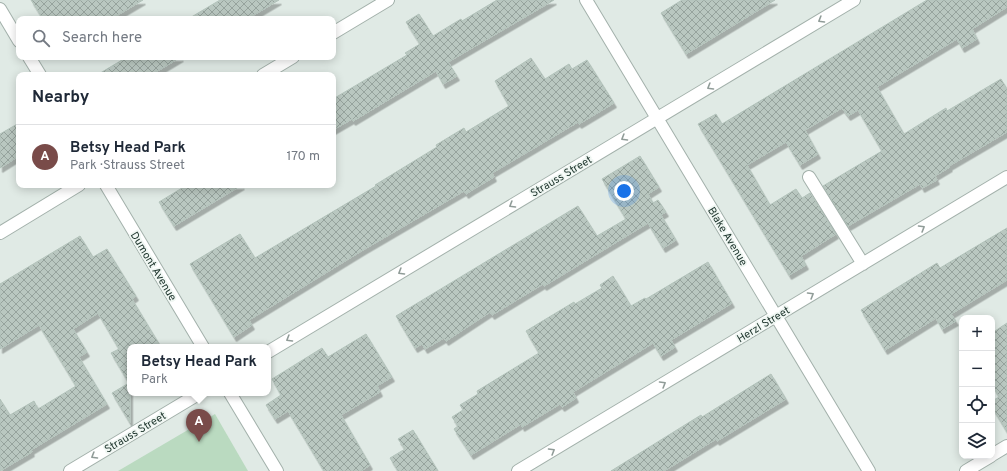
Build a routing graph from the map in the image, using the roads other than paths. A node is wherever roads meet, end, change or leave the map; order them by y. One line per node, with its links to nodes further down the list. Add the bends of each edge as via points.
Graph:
1 (388, 0): 5 (street)
2 (586, 0): 11 (street, Blake Avenue)
3 (854, 0): 11 (street, Strauss Street, one-way to 11)
4 (0, 9): 6 (street)
5 (336, 31)
6 (16, 36)
7 (31, 60): 9 (street)
8 (288, 60): 10 (street)
9 (38, 72)
10 (268, 72)
11 (657, 118): 18 (street, Blake Avenue); 20 (street, Strauss Street, one-way to 20)
12 (809, 177): 17 (street)
13 (1007, 177): 17 (street, Herzl Street, one-way to 13)
14 (75, 188): 16 (street)
15 (108, 188): 19 (street, Dumont Avenue)
16 (0, 233)
17 (863, 264): 18 (street, Herzl Street, one-way to 17)
18 (776, 316): 28 (street, Herzl Street, one-way to 18); 29 (street, Blake Avenue)
19 (200, 344)
20 (271, 350)
21 (195, 396): 26 (street, Strauss Street, one-way to 26)
22 (232, 396): 27 (street)
23 (1007, 446): 24 (street)
24 (995, 454)
25 (986, 459): 30 (street)
26 (70, 471)
27 (277, 471)
28 (518, 471)
29 (869, 471)
30 (966, 471)

